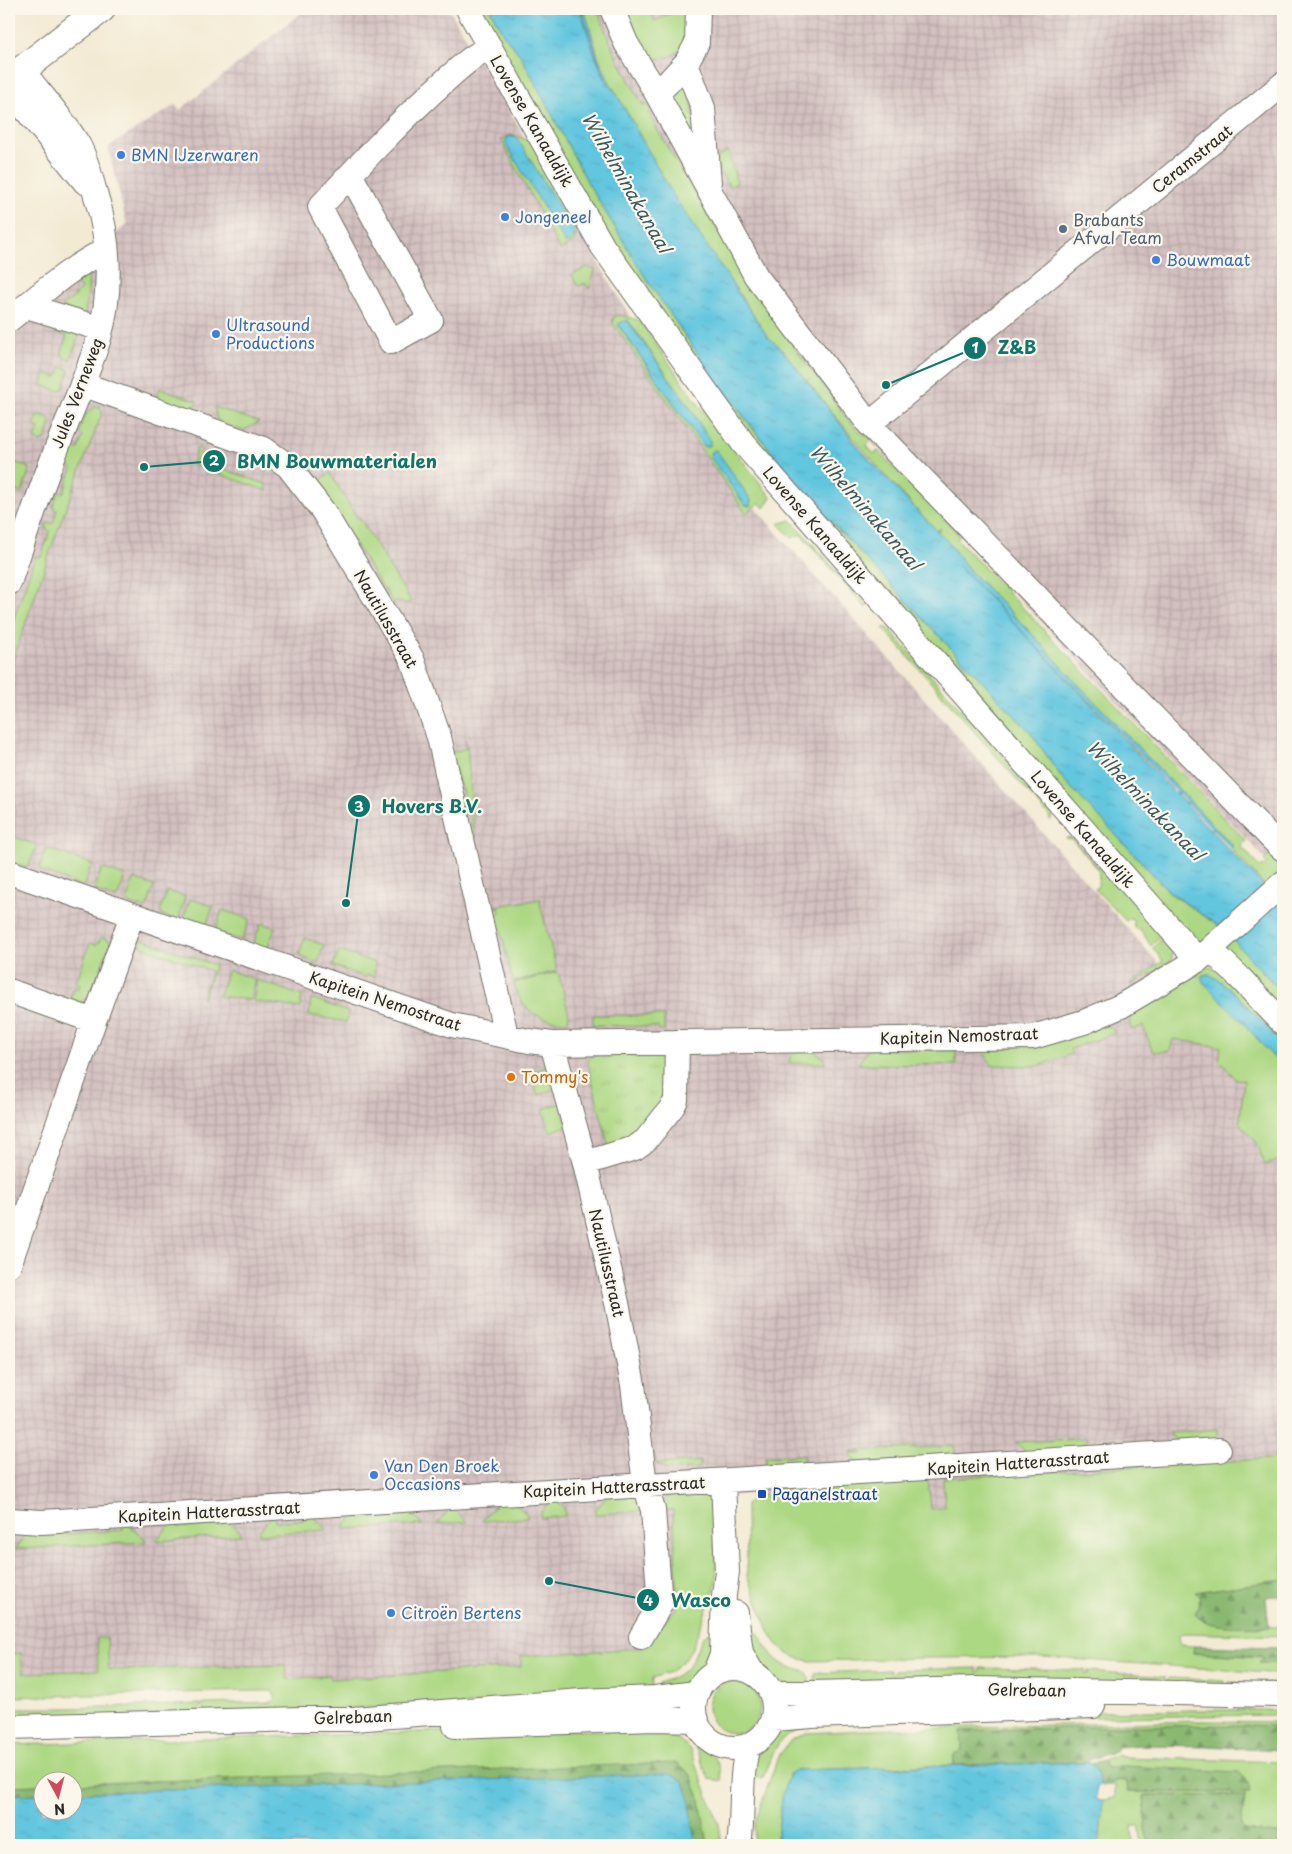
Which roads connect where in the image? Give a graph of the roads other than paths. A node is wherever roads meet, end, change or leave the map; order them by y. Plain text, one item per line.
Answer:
1 (101, 9) edge
2 (468, 9) edge
3 (612, 9) edge
4 (698, 9) edge
5 (490, 47) junction
6 (686, 62) junction
7 (1283, 84) edge
8 (12, 85) edge
9 (656, 94) junction
10 (349, 176) junction
11 (710, 191) junction
12 (106, 250) junction
13 (18, 313) edge
14 (101, 329) junction
15 (82, 384) junction
16 (869, 424) junction
17 (9, 583) edge
18 (1283, 849) edge
19 (9, 872) edge
20 (1277, 887) edge
21 (132, 915) junction
22 (1212, 948) junction
23 (9, 992) edge
24 (94, 1021) junction
25 (1283, 1023) edge
26 (506, 1035) junction
27 (677, 1042) junction
28 (552, 1044) junction
29 (584, 1163) junction
30 (9, 1265) edge
31 (1219, 1450) dead end
32 (723, 1481) junction
33 (645, 1485) junction
34 (9, 1520) edge
35 (727, 1572) junction
36 (641, 1636) dead end
37 (715, 1672) junction
38 (752, 1672) junction
39 (696, 1693) junction
40 (772, 1693) junction
41 (1283, 1695) edge
42 (1283, 1705) edge
43 (773, 1719) junction
44 (695, 1720) junction
45 (9, 1727) edge
46 (9, 1739) edge
47 (748, 1746) junction
48 (722, 1747) junction
49 (735, 1845) edge
50 (739, 1845) edge

1 - 8 main road
2 - 5 street, Lovense Kanaaldijk
3 - 9 street
4 - 6 street
5 - 10 street, Lovense Kanaaldijk
5 - 22 street, Lovense Kanaaldijk
6 - 9 street
6 - 11 street
7 - 16 street, Ceramstraat
8 - 12 street, Jules Verneweg
9 - 11 street
10 - 10 street, Lovense Kanaaldijk
11 - 16 street
12 - 13 street
12 - 14 street, Jules Verneweg
13 - 14 street
14 - 15 street, Jules Verneweg
15 - 17 street, Jules Verneweg
15 - 26 street, Nautilusstraat
16 - 18 street
19 - 21 street, Kapitein Nemostraat
20 - 22 street, Kapitein Nemostraat
21 - 24 street
21 - 26 street, Kapitein Nemostraat
22 - 25 street, Lovense Kanaaldijk
22 - 27 street, Kapitein Nemostraat
23 - 24 street
24 - 30 street
26 - 28 street, Kapitein Nemostraat
27 - 28 street, Kapitein Nemostraat
27 - 29 street
28 - 29 street, Nautilusstraat
29 - 33 street, Nautilusstraat
31 - 32 street, Kapitein Hatterasstraat
32 - 33 street, Kapitein Hatterasstraat
32 - 35 street
33 - 34 street, Kapitein Hatterasstraat
33 - 36 street, Nautilusstraat
35 - 37 street
35 - 38 street
37 - 38 street
37 - 39 street
38 - 40 street
39 - 44 street
39 - 45 street, Gelrebaan
40 - 41 street, Gelrebaan
40 - 43 street
42 - 43 street, Gelrebaan
43 - 47 street
44 - 46 street, Gelrebaan
44 - 48 street
47 - 48 street
47 - 50 street
48 - 49 street

